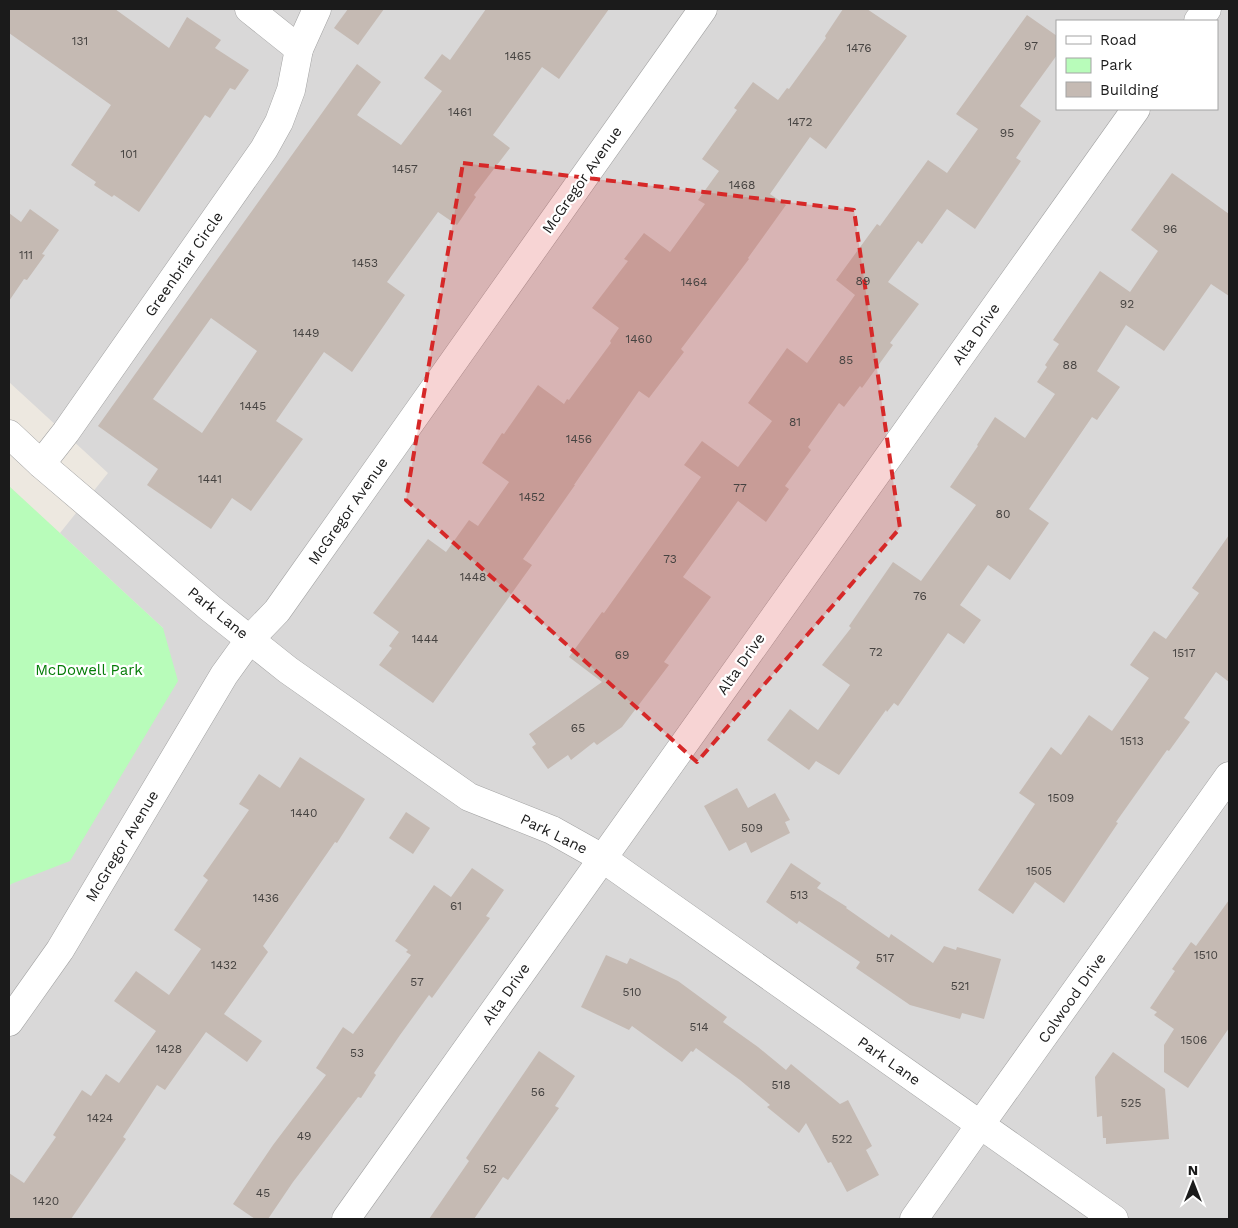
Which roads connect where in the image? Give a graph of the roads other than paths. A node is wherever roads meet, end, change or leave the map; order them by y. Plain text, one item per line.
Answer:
1 (249, 9) edge
2 (317, 9) edge
3 (703, 9) edge
4 (1207, 9) edge
5 (1199, 20) edge
6 (299, 49) junction
7 (1135, 110) edge
8 (9, 434) edge
9 (41, 464) junction
10 (250, 639) junction
11 (1229, 776) edge
12 (602, 858) junction
13 (9, 1022) edge
14 (980, 1125) junction
15 (346, 1219) edge
16 (914, 1219) edge
17 (1114, 1219) edge

1 - 6 street
2 - 6 street, Greenbriar Circle
3 - 10 street, McGregor Avenue
4 - 5 street
6 - 9 street, Greenbriar Circle
7 - 12 street, Alta Drive
8 - 9 street, Park Lane
9 - 10 street, Park Lane
10 - 12 street, Park Lane
10 - 13 street, McGregor Avenue
11 - 14 street, Colwood Drive
12 - 14 street, Park Lane
12 - 15 street, Alta Drive
14 - 16 street, Colwood Drive
14 - 17 street, Park Lane

